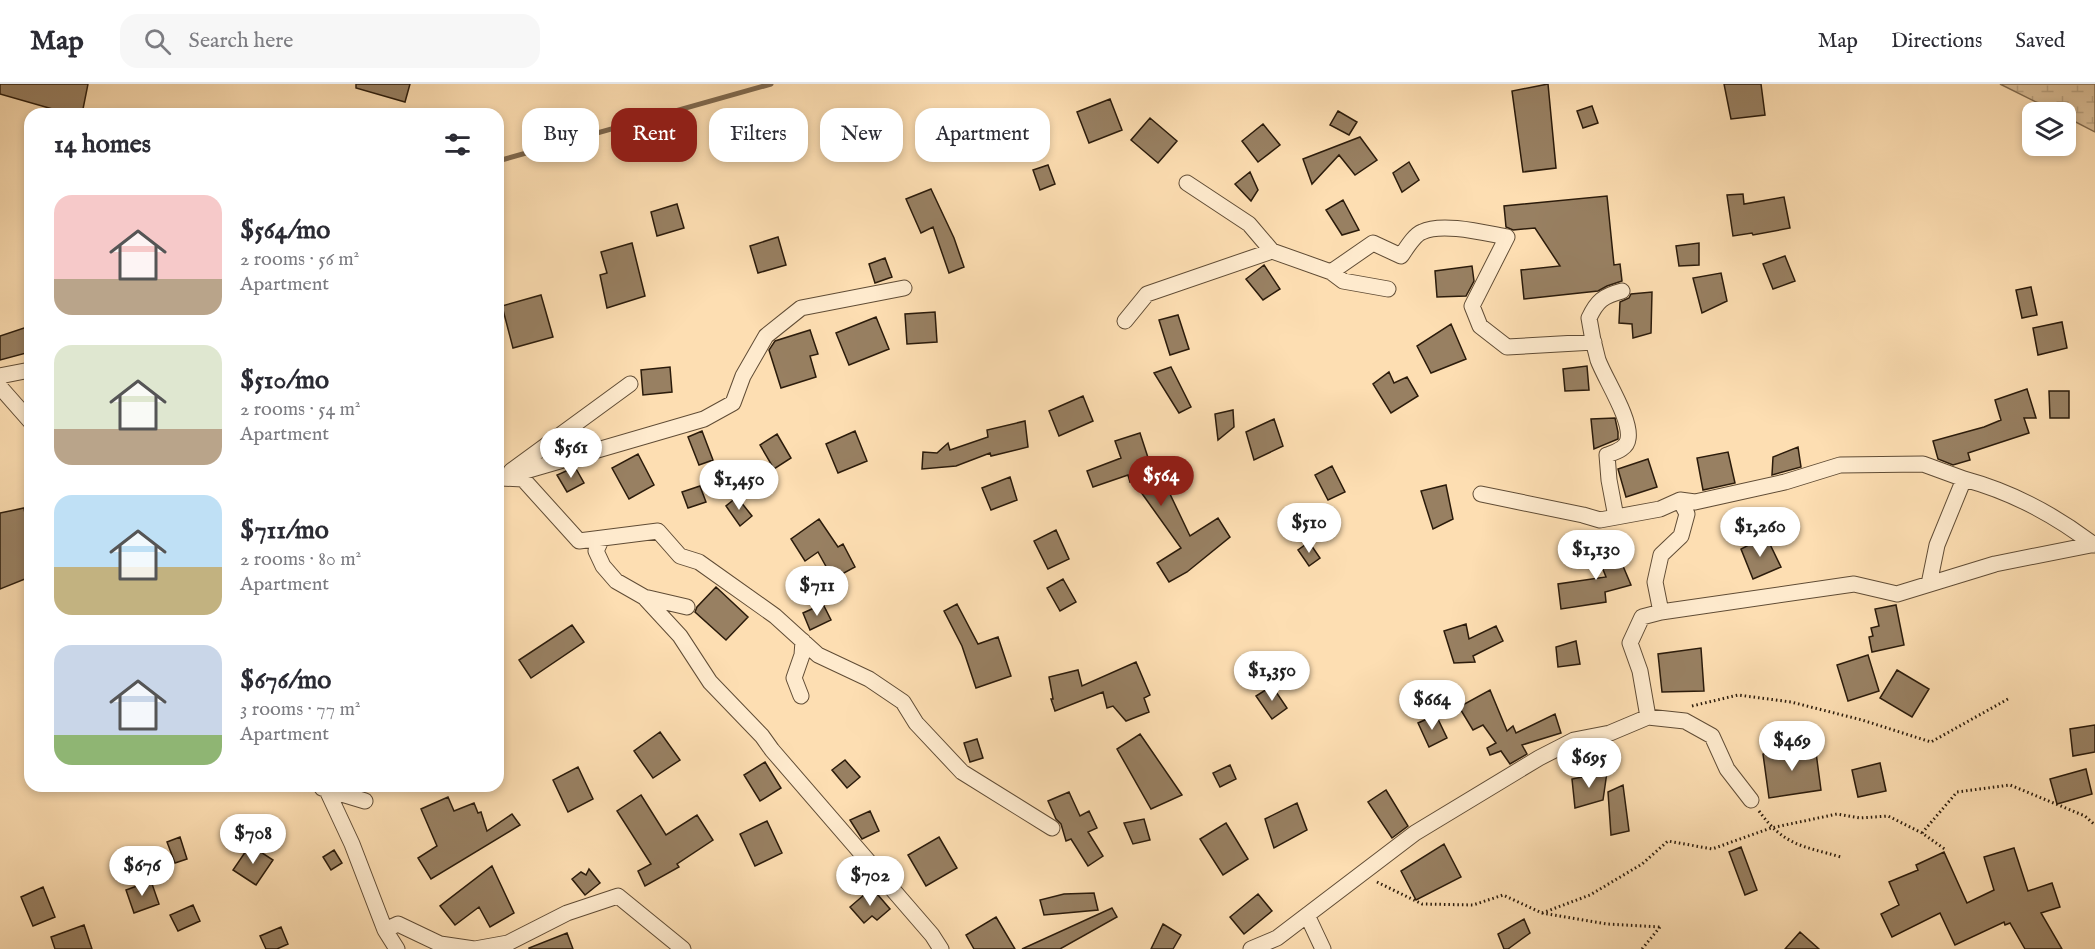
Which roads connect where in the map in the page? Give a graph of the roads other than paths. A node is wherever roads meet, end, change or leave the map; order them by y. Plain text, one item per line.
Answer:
1 (1187, 183) dead end
2 (1272, 251) junction
3 (1331, 272) junction
4 (904, 288) dead end
5 (1388, 289) dead end
6 (1622, 291) dead end
7 (1125, 321) dead end
8 (1594, 342) junction
9 (24, 371) edge
10 (0, 376) edge
11 (630, 384) dead end
12 (0, 387) edge
13 (24, 414) edge
14 (504, 475) edge
15 (504, 477) edge
16 (504, 478) edge
17 (1964, 479) junction
18 (1481, 494) dead end
19 (1680, 500) junction
20 (1616, 517) junction
21 (602, 538) junction
22 (2095, 545) edge
23 (1929, 584) junction
24 (644, 597) junction
25 (687, 607) dead end
26 (1661, 612) junction
27 (803, 641) junction
28 (801, 696) dead end
29 (1648, 717) junction
30 (325, 792) edge
31 (337, 792) edge
32 (1751, 800) road end
33 (365, 801) dead end
34 (1052, 828) dead end
35 (1306, 915) junction
36 (385, 930) junction
37 (397, 949) edge
38 (475, 949) edge
39 (683, 949) edge
40 (941, 949) edge
41 (1251, 949) edge
42 (1323, 949) edge

1 - 2 street
2 - 3 street
2 - 7 street
3 - 5 street
3 - 8 street
4 - 15 street
6 - 8 street
8 - 20 street
9 - 10 street
11 - 14 street
12 - 13 street
16 - 21 street
17 - 19 street
17 - 22 street
17 - 23 street
18 - 20 street
19 - 20 street
19 - 26 street
21 - 24 street
21 - 27 street
22 - 23 street
23 - 26 street
24 - 25 street
24 - 40 street
26 - 29 street
27 - 28 street
27 - 34 street
29 - 32 street
29 - 35 street
30 - 36 street
31 - 33 street
35 - 41 street
35 - 42 street
36 - 37 street
36 - 38 street
38 - 39 street

